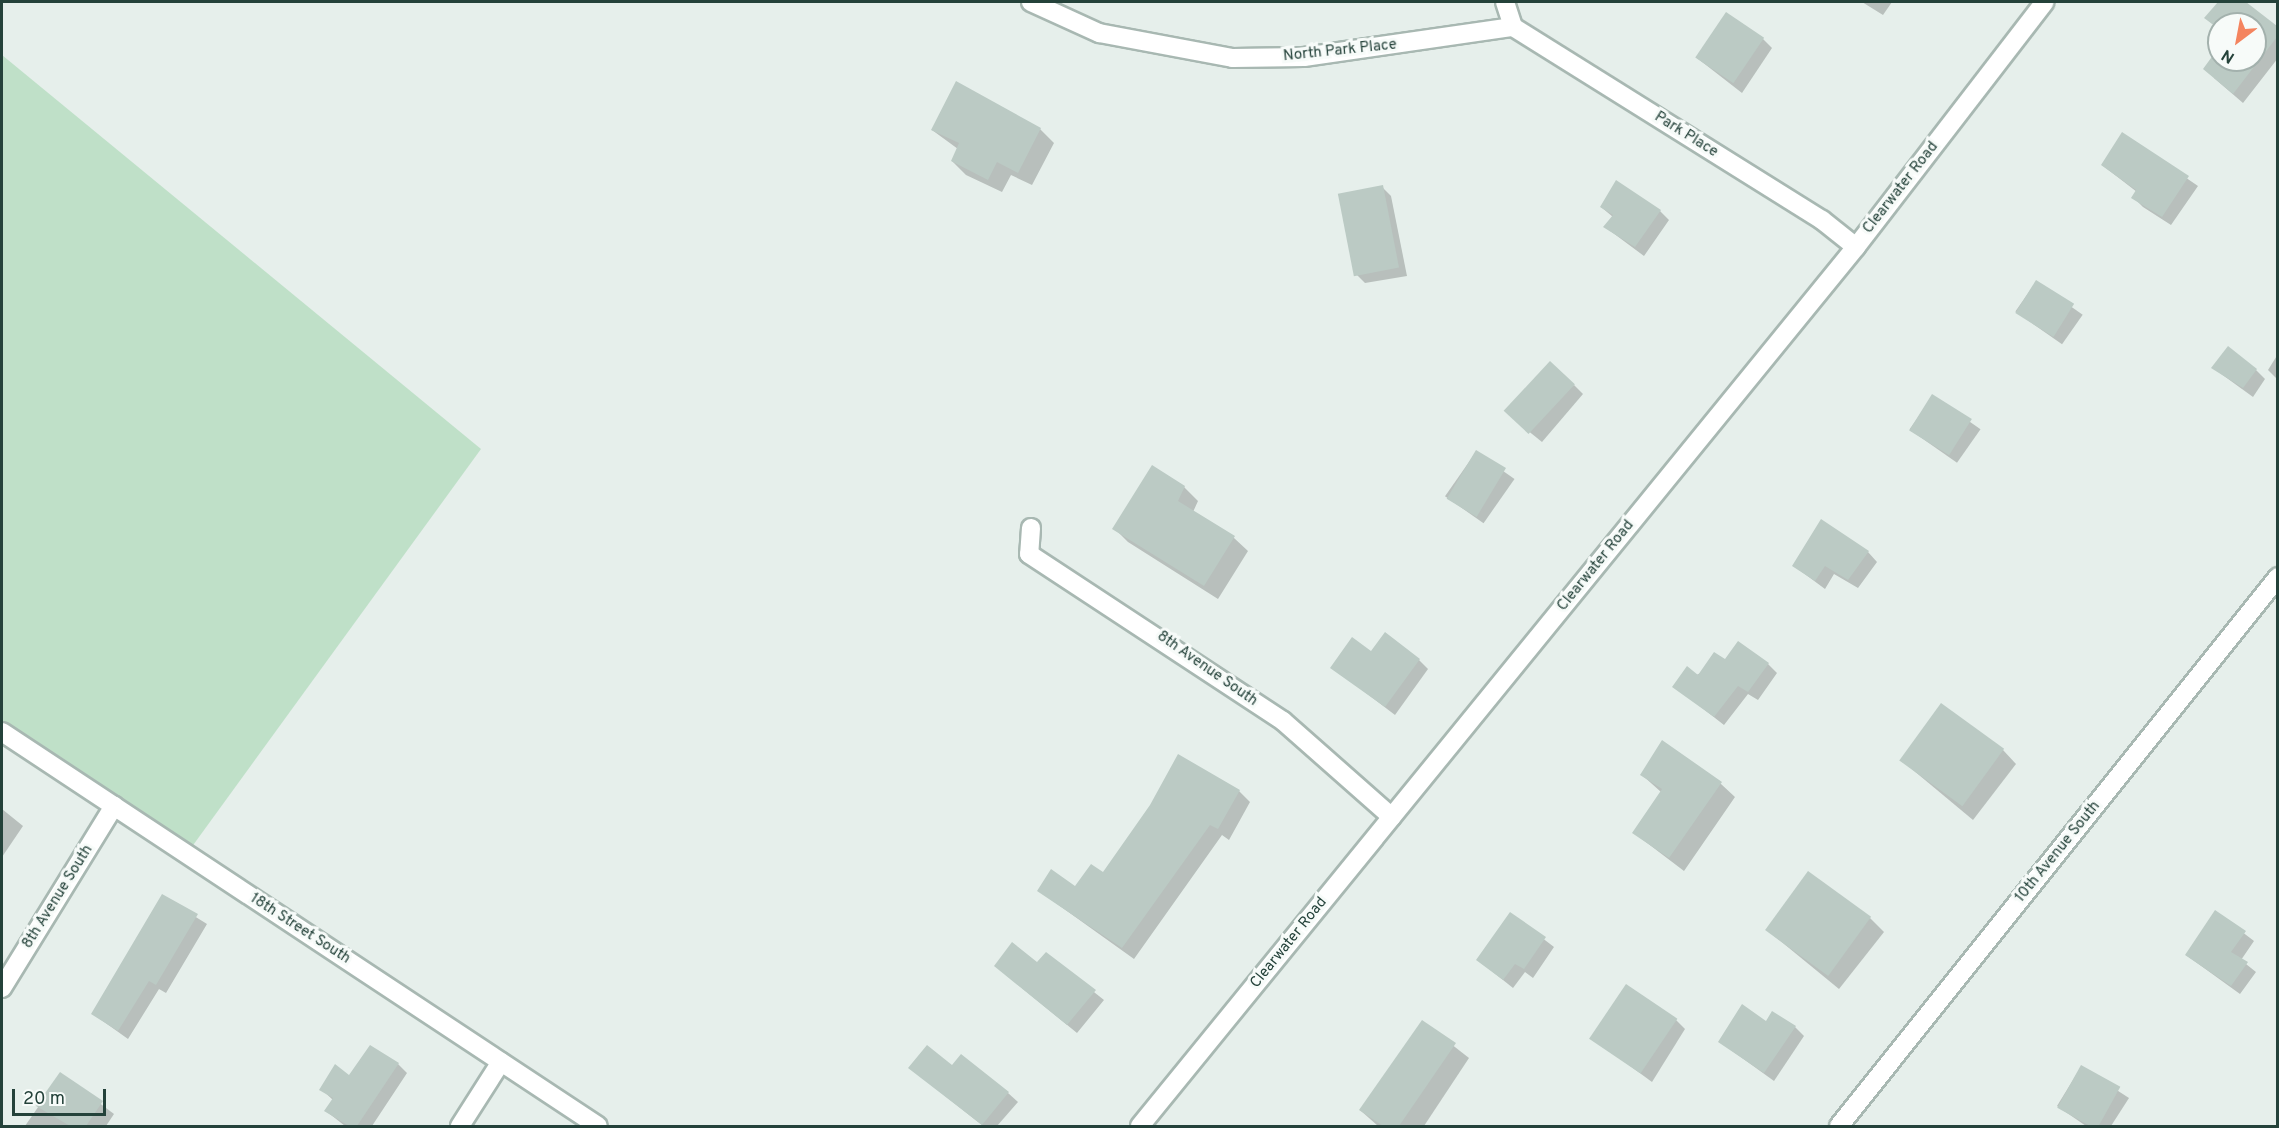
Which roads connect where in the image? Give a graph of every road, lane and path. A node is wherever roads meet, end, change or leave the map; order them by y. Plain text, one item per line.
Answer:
1 (1031, 2) edge
2 (1505, 2) edge
3 (2045, 2) edge
4 (1513, 27) junction
5 (1856, 247) junction
6 (1031, 528) dead end
7 (2277, 577) edge
8 (2, 732) edge
9 (114, 806) junction
10 (1392, 817) junction
11 (2, 988) edge
12 (501, 1062) junction
13 (460, 1126) edge
14 (598, 1126) edge
15 (1140, 1126) edge
16 (1839, 1126) edge

1 - 4 street, North Park Place
2 - 4 street
3 - 5 street, Clearwater Road
4 - 5 street, Park Place
5 - 10 street, Clearwater Road
6 - 10 street, 8th Avenue South
7 - 16 street, 10th Avenue South
8 - 9 street, 18th Street South
9 - 11 street, 8th Avenue South
9 - 12 street, 18th Street South
10 - 15 street, Clearwater Road
12 - 13 street
12 - 14 street, 18th Street South

